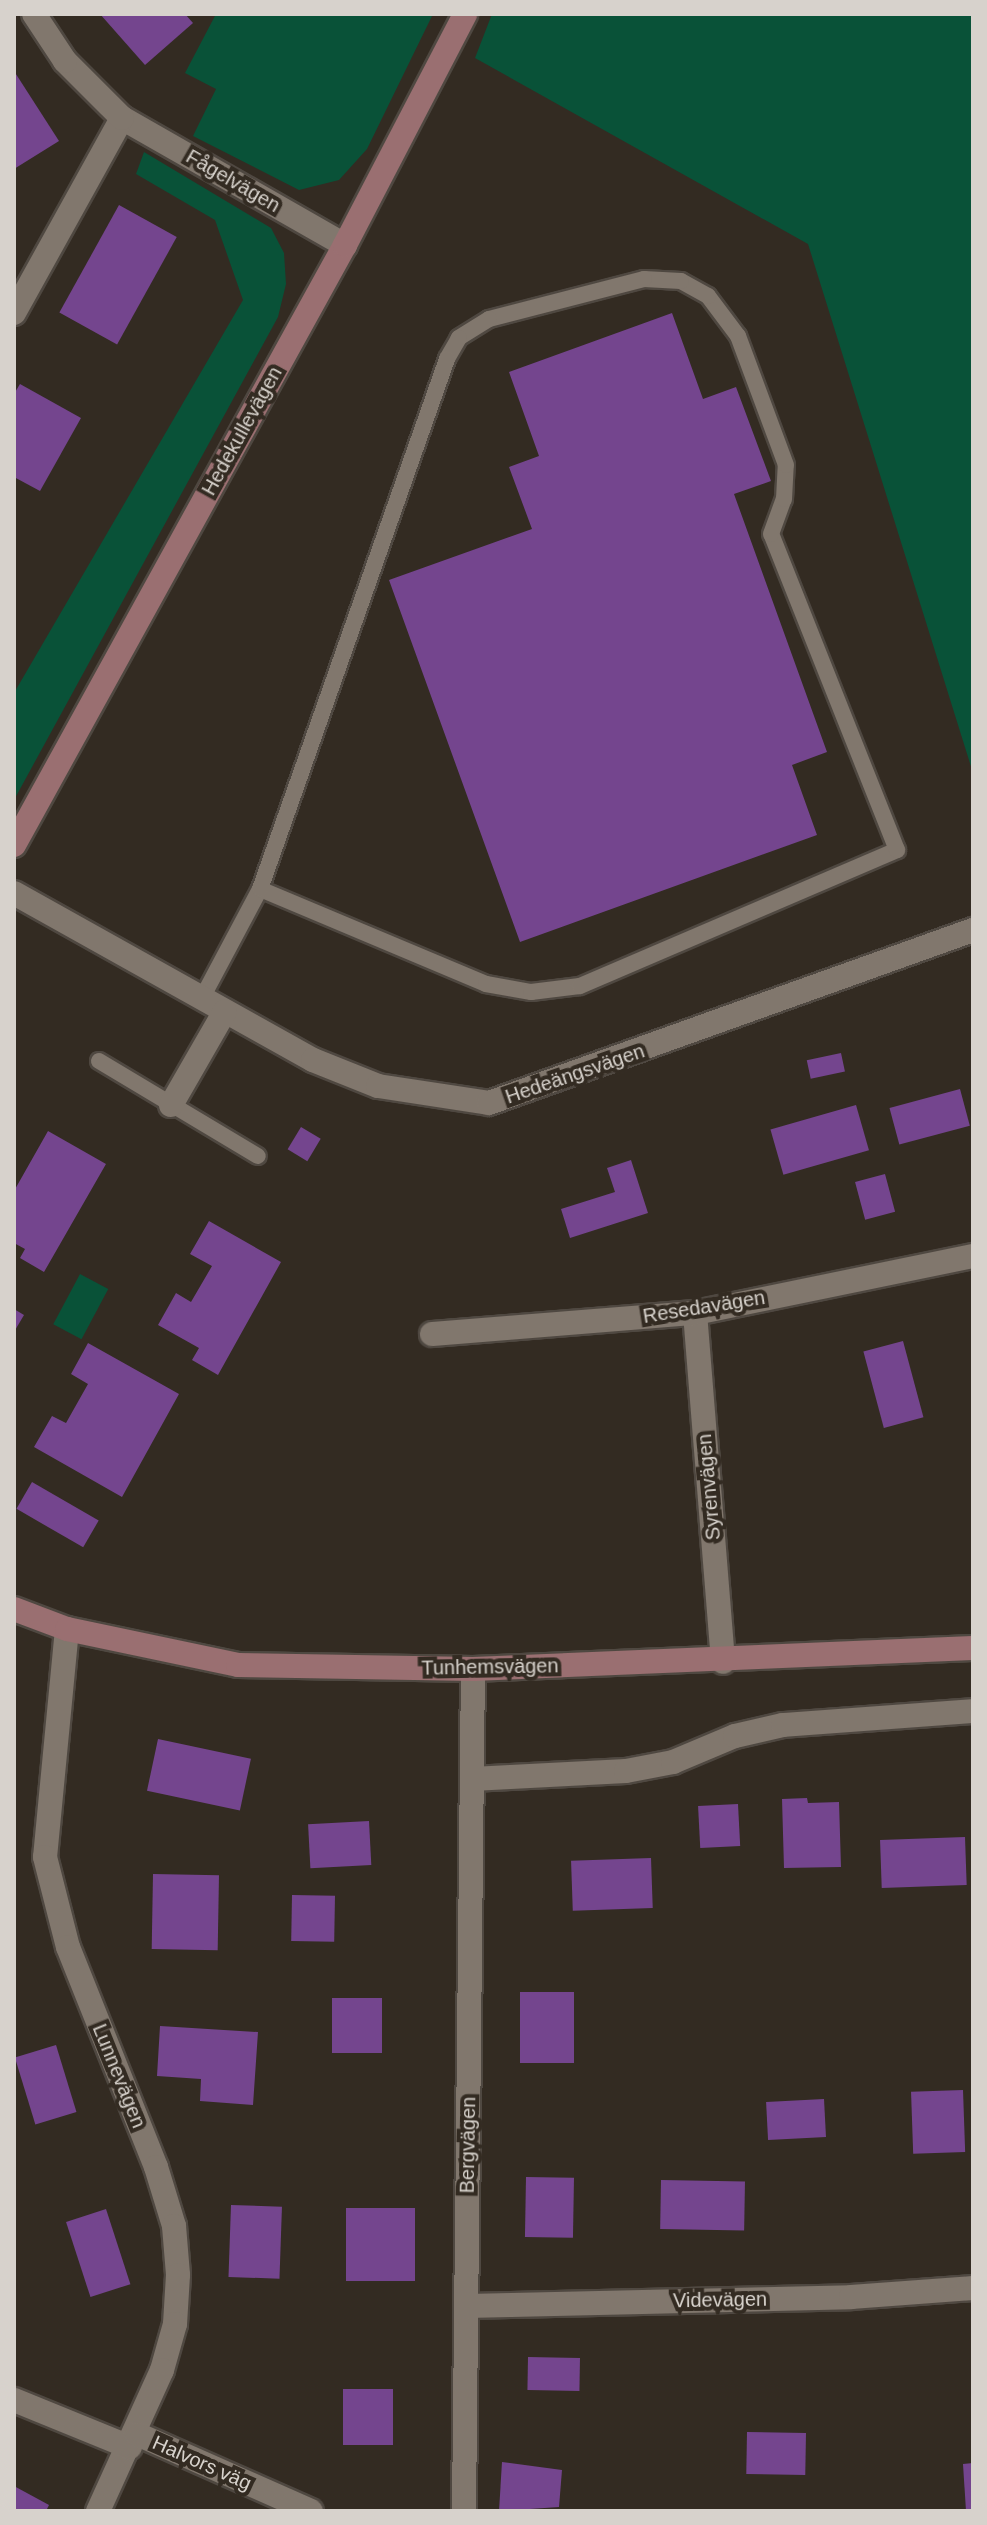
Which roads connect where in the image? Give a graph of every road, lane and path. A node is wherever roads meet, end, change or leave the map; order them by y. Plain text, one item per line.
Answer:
1 (34, 14) edge
2 (465, 14) edge
3 (122, 118) junction
4 (345, 245) junction
5 (14, 313) edge
6 (14, 845) edge
7 (260, 889) junction
8 (14, 893) edge
9 (973, 930) edge
10 (202, 998) junction
11 (225, 1011) junction
12 (99, 1061) dead end
13 (171, 1105) junction
14 (258, 1156) dead end
15 (973, 1256) edge
16 (695, 1313) junction
17 (432, 1334) dead end
18 (14, 1609) edge
19 (67, 1629) junction
20 (973, 1648) edge
21 (723, 1662) junction
22 (473, 1669) junction
23 (973, 1711) edge
24 (472, 1779) junction
25 (973, 2288) edge
26 (467, 2306) junction
27 (14, 2400) edge
28 (133, 2440) junction
29 (98, 2511) edge
30 (311, 2511) edge
31 (464, 2511) edge

1 - 3 street, Fågelvägen
2 - 4 street, Hedekullevägen
3 - 4 street, Fågelvägen
3 - 5 street
4 - 6 street, Hedekullevägen
7 - 7 lane
7 - 10 lane
8 - 10 street, Hedeängsvägen
9 - 11 street, Hedeängsvägen
10 - 11 street, Hedeängsvägen
11 - 13 street
12 - 13 lane
13 - 14 lane
15 - 16 street, Resedavägen
16 - 17 street, Resedavägen
16 - 21 street, Syrenvägen
18 - 19 street, Tunhemsvägen
19 - 22 street, Tunhemsvägen
19 - 28 street, Lunnevägen
20 - 21 street, Tunhemsvägen
21 - 22 street, Tunhemsvägen
22 - 24 street, Bergvägen
23 - 24 street
24 - 26 street, Bergvägen
25 - 26 street, Videvägen
26 - 31 street, Bergvägen
27 - 28 street, Halvors väg
28 - 29 street, Lunnevägen
28 - 30 street, Halvors väg

